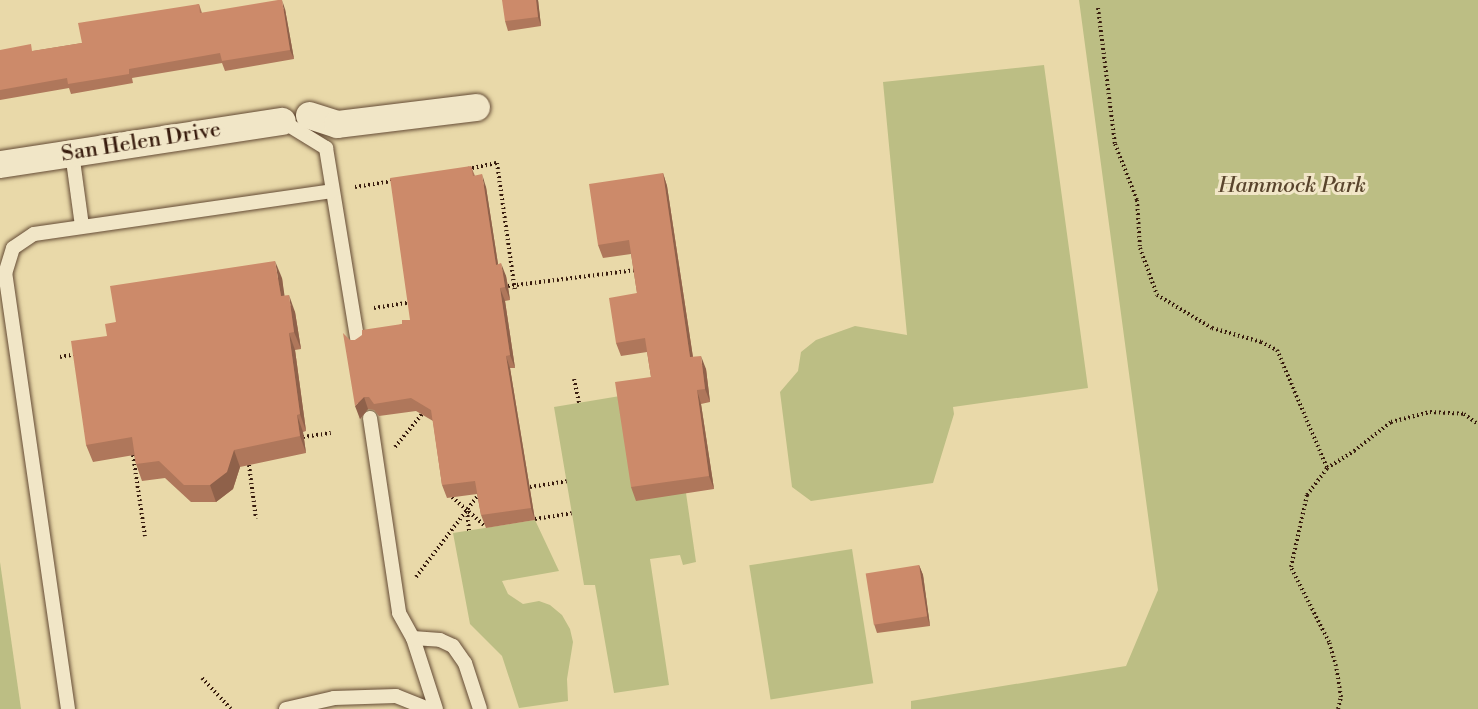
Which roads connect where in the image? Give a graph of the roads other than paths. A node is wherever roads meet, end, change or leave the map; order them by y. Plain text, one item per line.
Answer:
1 (476, 107) dead end
2 (309, 115) dead end
3 (282, 121) joint
4 (72, 153) junction
5 (0, 164) edge
6 (332, 190) junction
7 (82, 226) junction
8 (358, 344) edge
9 (370, 418) edge
10 (413, 638) junction
11 (68, 709) edge
12 (286, 709) edge
13 (428, 709) edge
14 (436, 709) edge
15 (480, 709) edge

1 - 2 street
3 - 4 street, San Helen Drive
3 - 6 lane
4 - 5 street, San Helen Drive
4 - 7 lane
6 - 7 lane
6 - 8 lane
7 - 11 lane
9 - 10 lane
10 - 14 lane
10 - 15 lane
12 - 13 lane

